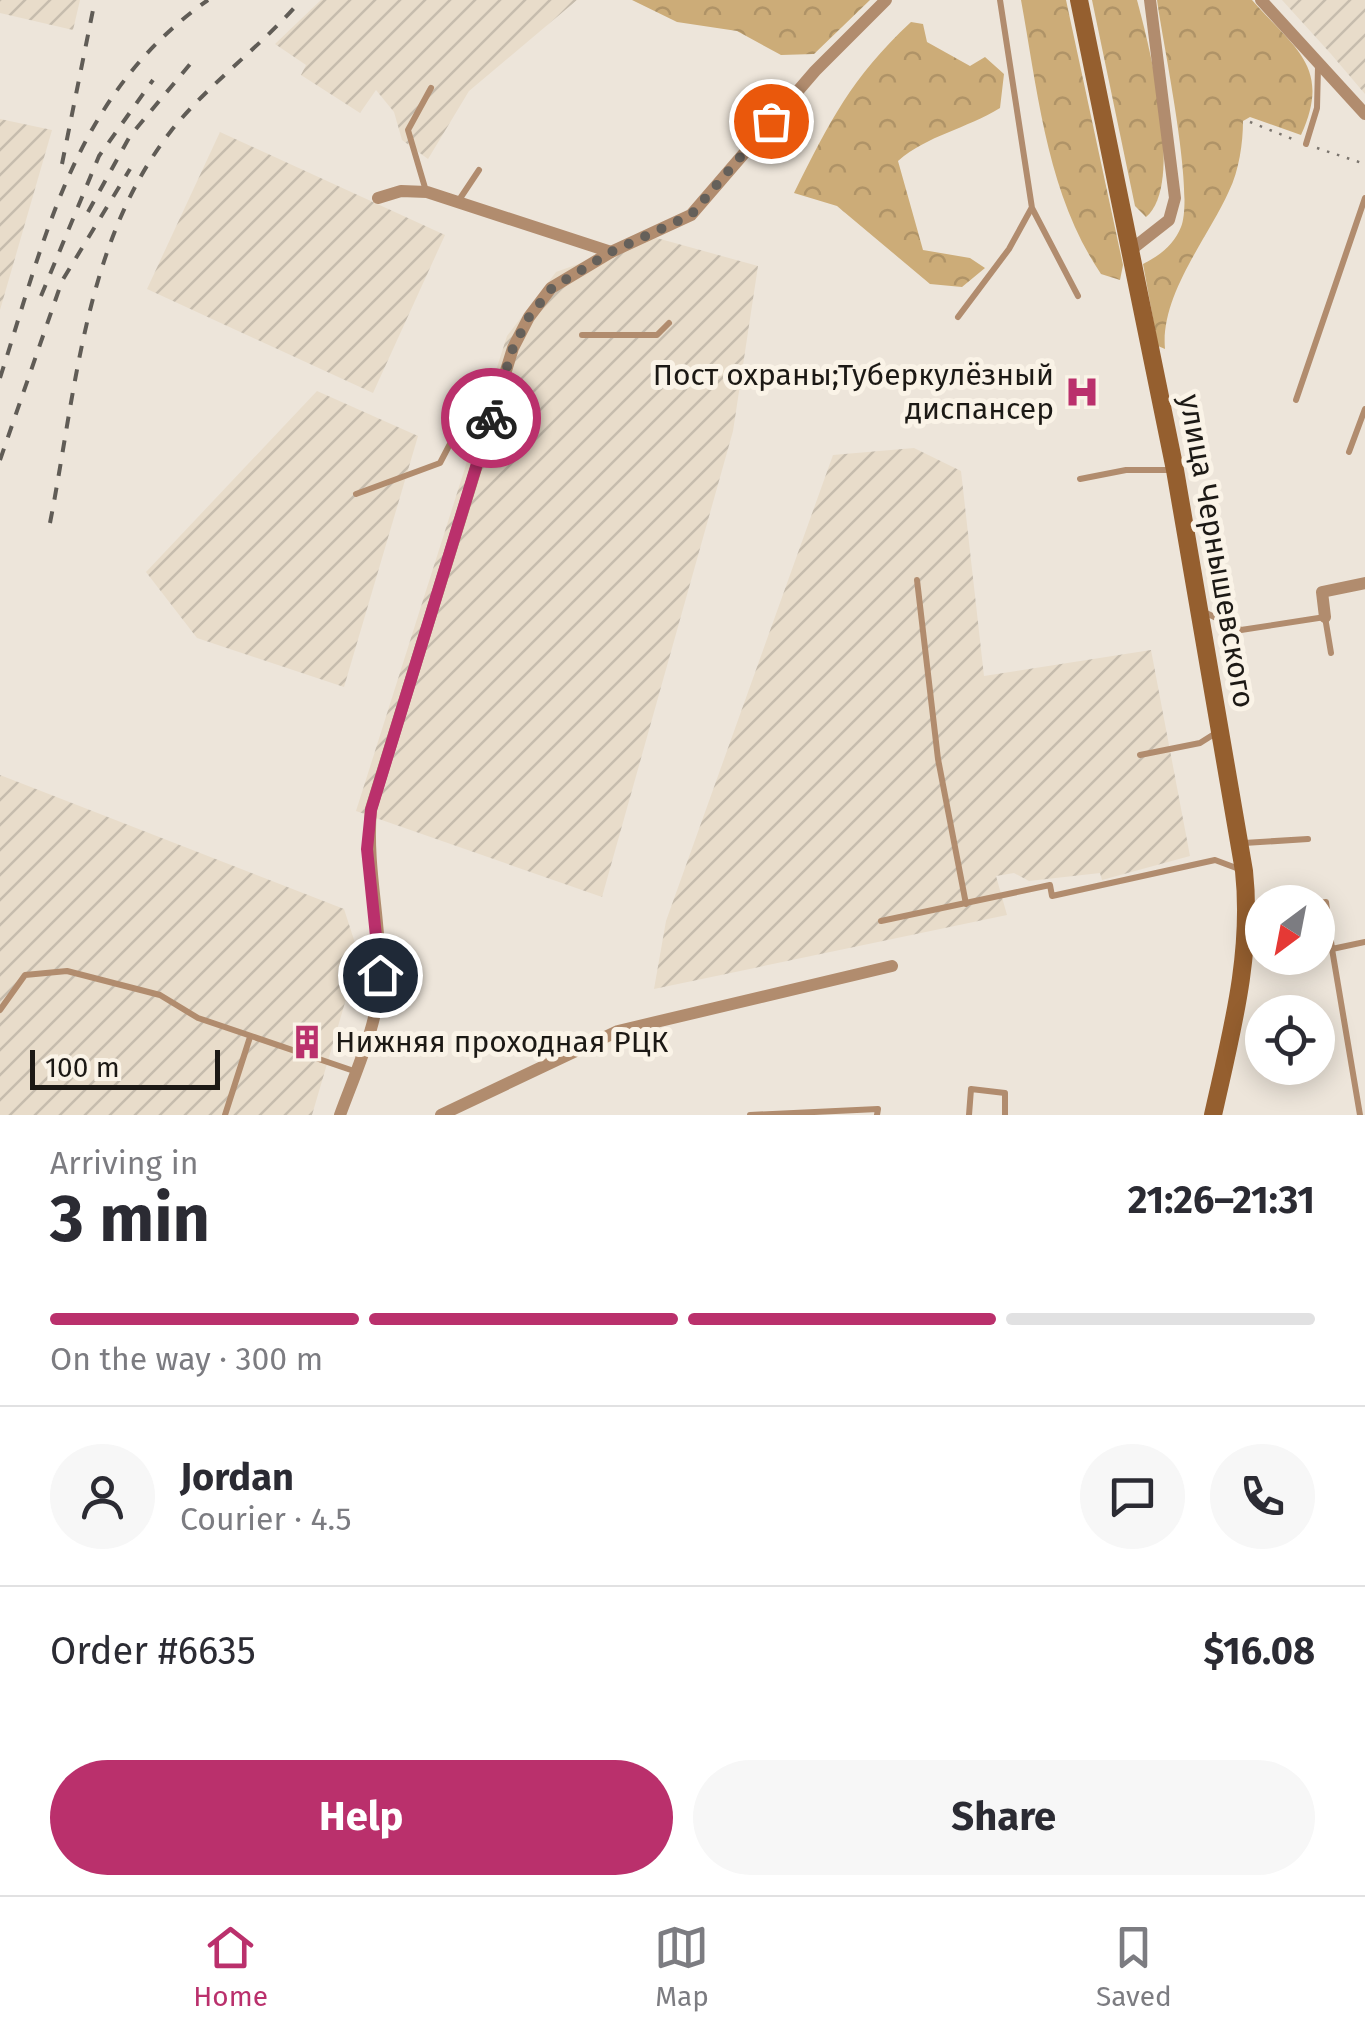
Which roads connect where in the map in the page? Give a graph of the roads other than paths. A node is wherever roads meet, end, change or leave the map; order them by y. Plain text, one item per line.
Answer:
1 (886, 0) edge
2 (1000, 0) edge
3 (1079, 0) edge
4 (1150, 0) edge
5 (1260, 0) edge
6 (1317, 59) junction
7 (431, 88) dead end
8 (1362, 110) edge
9 (1365, 126) edge
10 (1306, 144) dead end
11 (479, 170) dead end
12 (427, 192) junction
13 (378, 198) dead end
14 (1365, 198) edge
15 (458, 200) junction
16 (1032, 208) junction
17 (1132, 249) junction
18 (611, 252) junction
19 (1078, 296) dead end
20 (958, 318) dead end
21 (669, 323) dead end
22 (582, 336) dead end
23 (1296, 400) dead end
24 (1365, 409) edge
25 (492, 414) junction
26 (1349, 452) dead end
27 (1175, 470) junction
28 (1080, 478) dead end
29 (356, 494) dead end
30 (917, 580) dead end
31 (1365, 583) edge
32 (1200, 610) junction
33 (1326, 617) junction
34 (1331, 653) dead end
35 (1221, 729) junction
36 (1140, 755) dead end
37 (1308, 839) dead end
38 (1239, 843) junction
39 (1244, 871) junction
40 (1248, 885) edge
41 (966, 904) junction
42 (881, 921) dead end
43 (1365, 942) edge
44 (1335, 948) edge
45 (892, 966) dead end
46 (1245, 967) edge
47 (1335, 967) edge
48 (0, 1010) edge
49 (250, 1037) junction
50 (356, 1072) junction
51 (225, 1115) edge
52 (340, 1115) edge
53 (441, 1115) edge
54 (750, 1115) edge
55 (877, 1115) edge
56 (969, 1115) edge
57 (1005, 1115) edge
58 (1213, 1115) edge
59 (1360, 1115) edge

1 - 18 street
2 - 16 lane
3 - 17 main road, улица Чернышевского
4 - 17 street
5 - 6 street
6 - 8 street
6 - 10 lane
7 - 12 lane
8 - 9 lane
11 - 15 lane
12 - 13 street
12 - 15 street
14 - 23 lane
15 - 18 street
16 - 19 lane
16 - 20 lane
17 - 27 main road, улица Чернышевского
18 - 25 street
21 - 22 lane
24 - 26 lane
25 - 29 lane
25 - 50 street
27 - 28 lane
27 - 32 main road, улица Чернышевского
30 - 41 lane
31 - 33 street
32 - 33 lane
32 - 35 main road, улица Чернышевского
33 - 34 lane
35 - 36 lane
35 - 38 main road, улица Чернышевского
37 - 38 lane
38 - 39 main road, улица Чернышевского
39 - 40 main road, улица Чернышевского
39 - 41 lane
41 - 42 lane
43 - 44 lane
45 - 53 street
46 - 58 main road, улица Чернышевского
47 - 59 lane
48 - 49 lane
49 - 50 lane
49 - 51 lane
50 - 52 street
54 - 55 lane
56 - 57 lane

